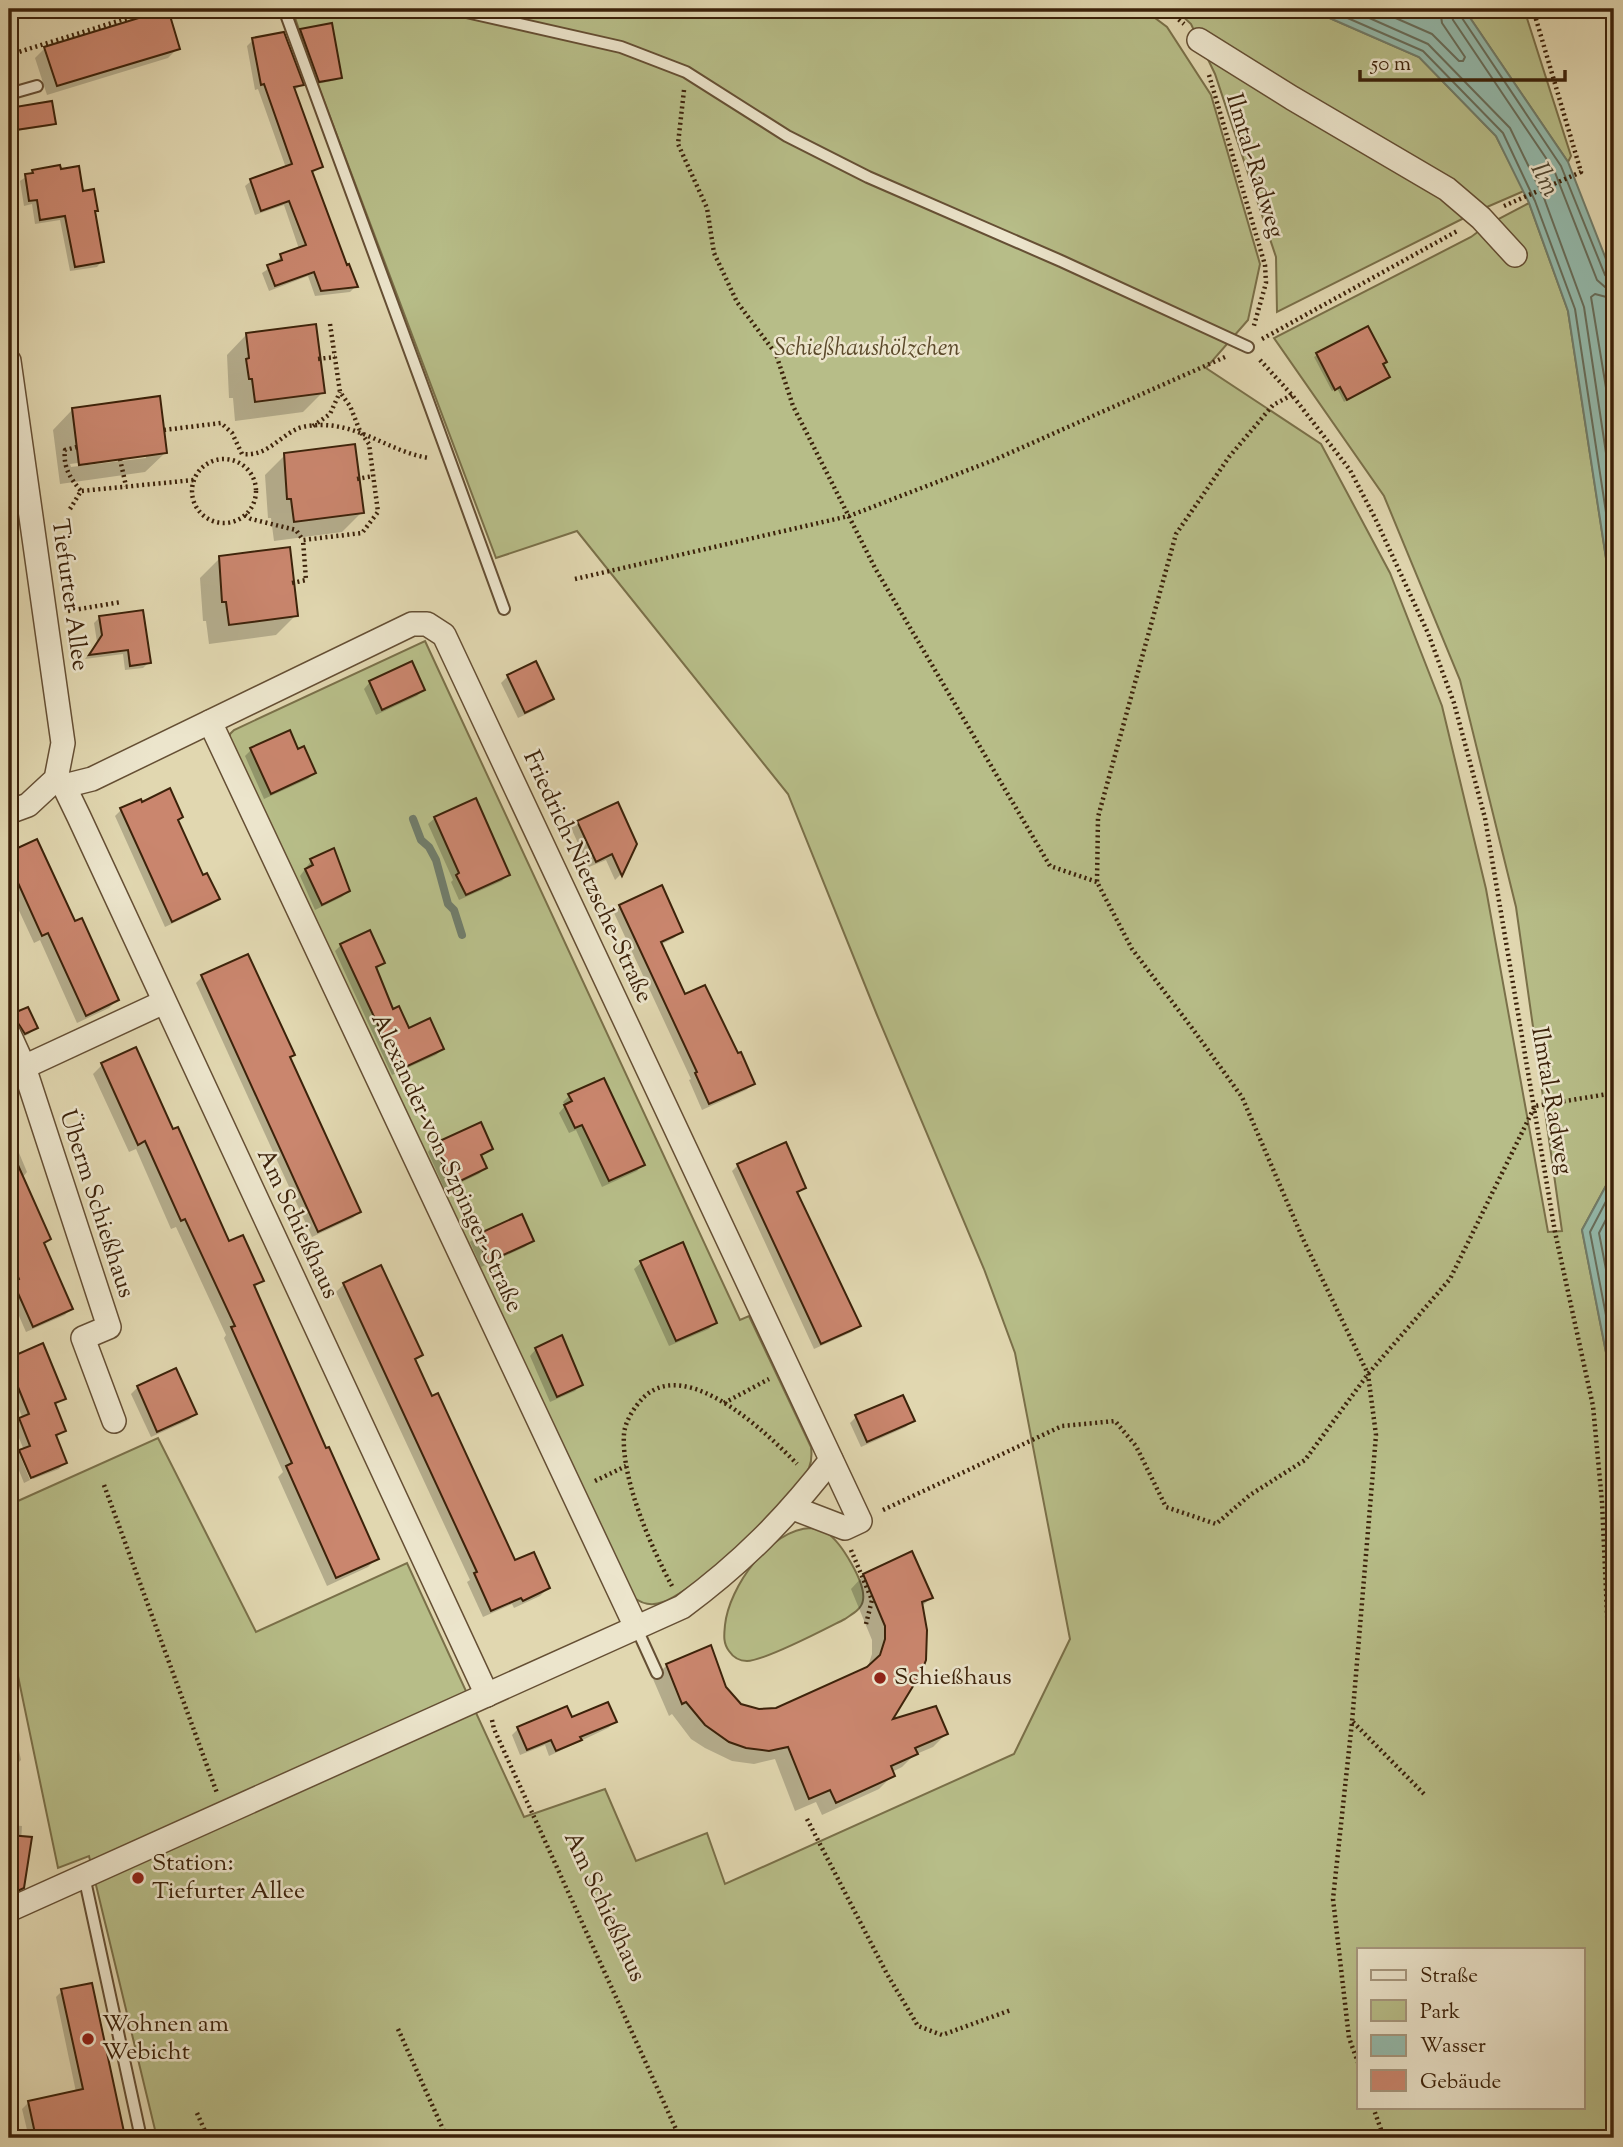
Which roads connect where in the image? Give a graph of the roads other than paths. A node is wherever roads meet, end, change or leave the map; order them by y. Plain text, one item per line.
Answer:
1 (284, 9) edge
2 (453, 9) edge
3 (1199, 40) road end
4 (37, 86) dead end
5 (9, 94) edge
6 (1515, 255) dead end
7 (1248, 346) road end
8 (9, 361) edge
9 (503, 609) dead end
10 (210, 722) junction
11 (60, 782) junction
12 (9, 812) edge
13 (164, 1002) junction
14 (9, 1034) edge
15 (24, 1067) junction
16 (114, 1421) dead end
17 (831, 1460) junction
18 (793, 1508) junction
19 (636, 1627) junction
20 (657, 1674) dead end
21 (487, 1695) junction
22 (84, 1876) junction
23 (9, 1910) edge
24 (141, 2138) edge

1 - 9 lane
2 - 7 lane
3 - 6 street
4 - 5 lane
8 - 11 street, Tiefurter Allee
10 - 11 street, Friedrich-Nietzsche-Straße
10 - 17 street, Friedrich-Nietzsche-Straße
10 - 19 street, Alexander-von-Szpinger-Straße
11 - 12 street
11 - 13 street, Am Schießhaus
13 - 15 street
13 - 21 street, Am Schießhaus
14 - 15 street, Überm Schießhaus
15 - 16 street, Überm Schießhaus
17 - 18 street
17 - 18 street, Friedrich-Nietzsche-Straße
18 - 19 street
19 - 20 lane
19 - 21 street
21 - 22 street
22 - 23 street
22 - 24 lane

